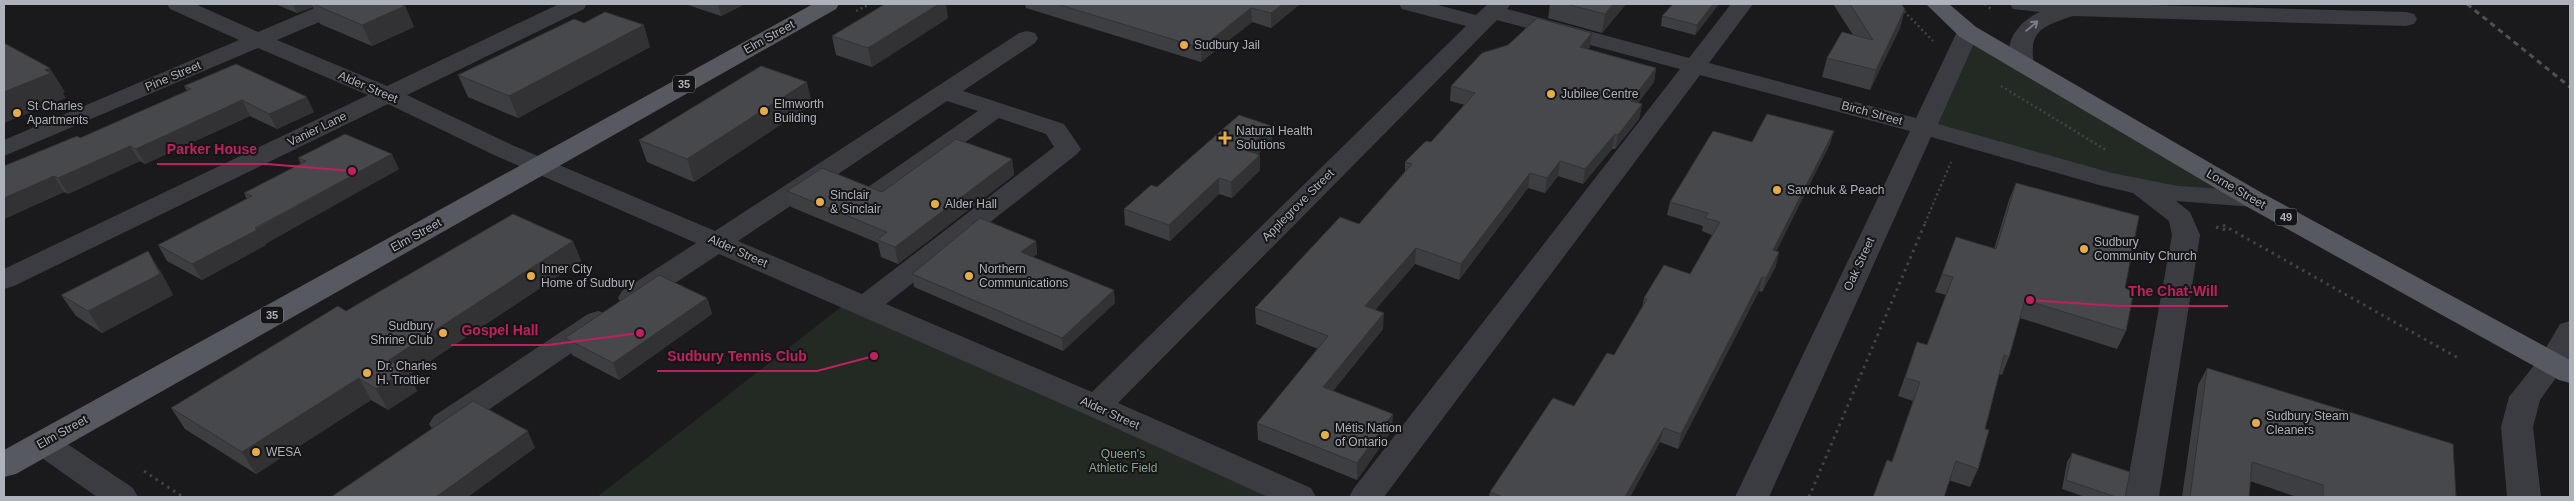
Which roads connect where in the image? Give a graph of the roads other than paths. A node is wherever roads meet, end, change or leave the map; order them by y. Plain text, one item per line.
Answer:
1 (178, 4) edge
2 (342, 4) edge
3 (576, 4) edge
4 (828, 4) edge
5 (1410, 4) edge
6 (1742, 4) edge
7 (1937, 4) edge
8 (2022, 4) edge
9 (2071, 9) junction
10 (1491, 13) edge
11 (2406, 19) dead end
12 (1968, 32) junction
13 (1027, 38) dead end
14 (258, 40) junction
15 (2023, 65) junction
16 (1696, 66) junction
17 (944, 92) junction
18 (388, 95) junction
19 (997, 109) junction
20 (1922, 127) junction
21 (4, 149) edge
22 (540, 165) junction
23 (2139, 186) junction
24 (877, 193) edge
25 (2253, 199) junction
26 (716, 242) junction
27 (4, 280) edge
28 (864, 307) junction
29 (2570, 331) edge
30 (2564, 367) edge
31 (1096, 406) junction
32 (426, 436) edge
33 (43, 443) junction
34 (4, 465) edge
35 (121, 497) edge
36 (1299, 497) edge
37 (1366, 497) edge
38 (1752, 497) edge
39 (2142, 497) edge
40 (2524, 497) edge

1 - 14 street, Alder Street
2 - 14 street, Pine Street
3 - 18 street, Vanier Lane
4 - 22 main road, Elm Street / 35
5 - 10 street, Birch Street
6 - 16 street
7 - 12 main road, Lorne Street / 49
8 - 9 street
9 - 11 street
15 -> 9 street
10 - 16 street, Birch Street
10 - 31 street, Applegrove Street
12 - 15 main road, Lorne Street / 49
12 - 20 street, Oak Street
13 - 17 street
14 - 18 street, Alder Street
14 - 21 street, Pine Street
15 - 25 main road, Lorne Street / 49
16 - 20 street, Birch Street
16 - 37 street
17 - 19 street
17 - 26 street
18 - 22 street, Alder Street
18 - 27 street, Vanier Lane
19 - 24 street
19 - 28 street
20 - 23 street, Birch Street
20 - 38 street, Oak Street
22 - 26 street, Alder Street
22 - 33 main road, Elm Street / 35
23 - 25 street, Birch Street
23 - 39 street
25 - 30 main road, Lorne Street / 49
26 - 28 street, Alder Street
26 - 32 street
28 - 31 street, Alder Street
29 - 30 street
30 - 40 street
31 - 36 street, Alder Street
33 - 34 main road, Elm Street / 35
33 - 35 street

